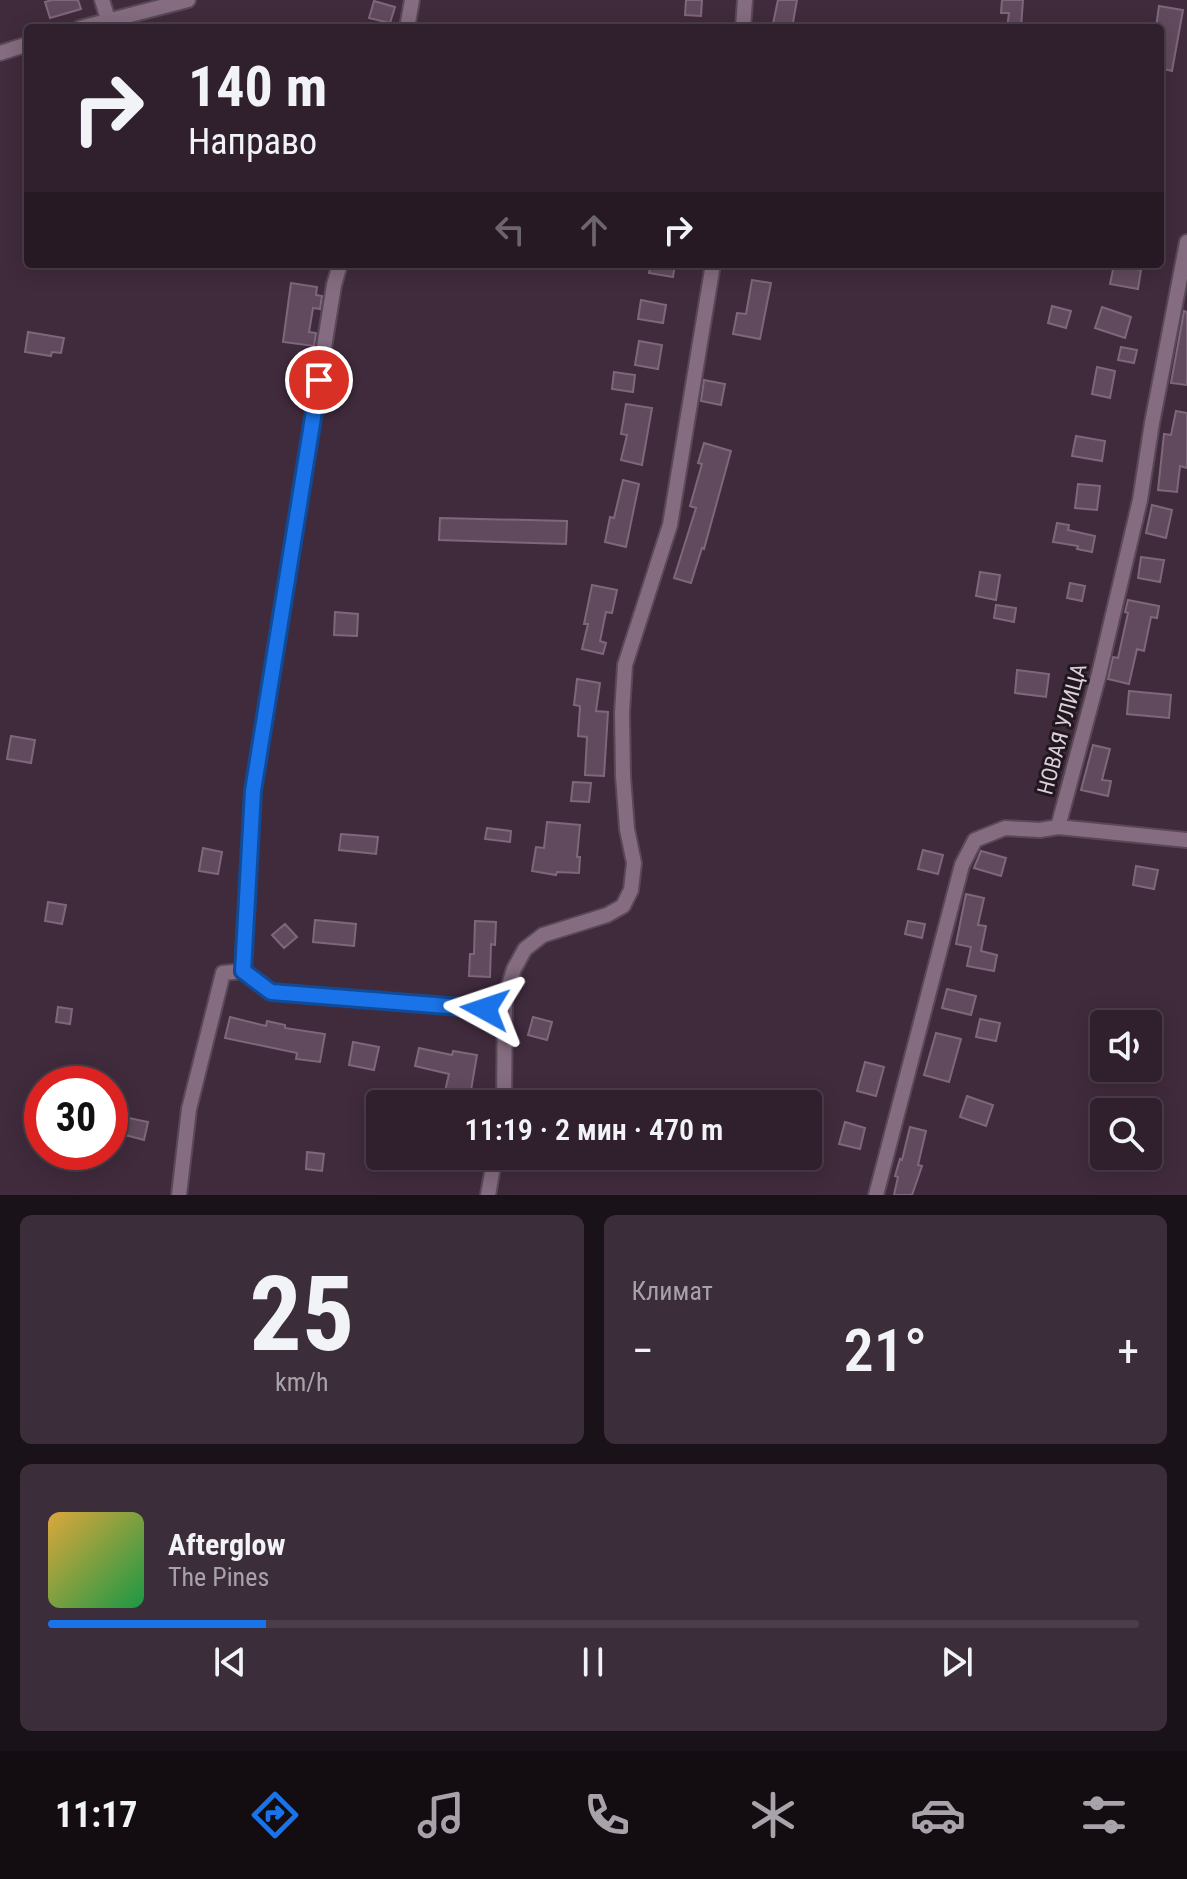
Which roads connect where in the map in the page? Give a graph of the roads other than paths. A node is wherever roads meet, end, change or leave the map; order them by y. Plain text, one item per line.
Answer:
1 (102, 0) edge
2 (188, 0) edge
3 (412, 0) edge
4 (745, 0) edge
5 (110, 24) edge
6 (408, 24) edge
7 (743, 24) edge
8 (24, 45) edge
9 (0, 53) edge
10 (1187, 242) edge
11 (339, 268) edge
12 (712, 268) edge
13 (1058, 827) junction
14 (1187, 840) edge
15 (243, 971) junction
16 (505, 998) junction
17 (504, 1090) edge
18 (492, 1170) edge
19 (179, 1195) edge
20 (488, 1195) edge
21 (876, 1195) edge

1 - 5 street
2 - 5 street
3 - 6 street
4 - 7 street
8 - 9 street
10 - 13 street, НОВАЯ УЛИЦА
11 - 15 street
12 - 16 street
13 - 14 street
13 - 21 street, НОВАЯ УЛИЦА
15 - 16 street
15 - 19 street
16 - 17 street
18 - 20 street

